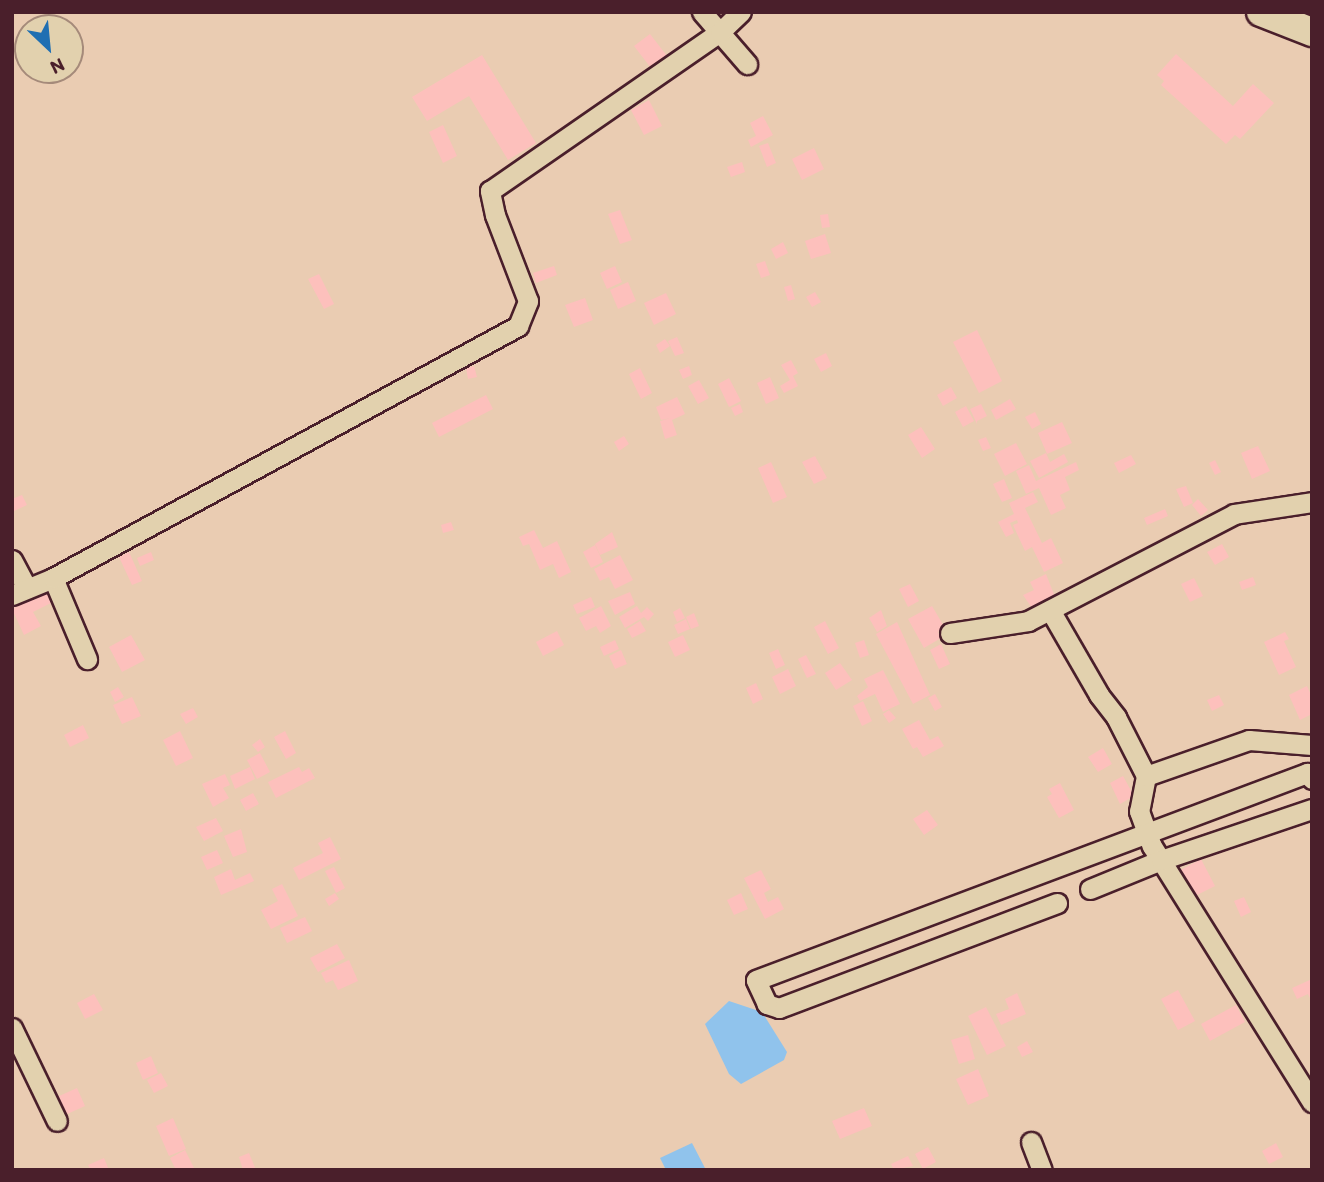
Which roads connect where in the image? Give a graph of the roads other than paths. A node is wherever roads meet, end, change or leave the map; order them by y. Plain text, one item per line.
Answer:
1 (702, 12) edge
2 (741, 12) edge
3 (1261, 12) edge
4 (720, 32) junction
5 (1312, 32) edge
6 (747, 64) dead end
7 (1312, 502) edge
8 (12, 560) edge
9 (53, 578) junction
10 (20, 592) edge
11 (1050, 610) junction
12 (950, 633) dead end
13 (87, 659) dead end
14 (1312, 745) edge
15 (1146, 776) junction
16 (1312, 779) edge
17 (1312, 809) edge
18 (1147, 831) junction
19 (1161, 860) junction
20 (1090, 889) dead end
21 (1057, 903) dead end
22 (12, 1028) edge
23 (1312, 1102) edge
24 (57, 1121) dead end
25 (1031, 1142) dead end
26 (1042, 1170) edge

1 - 4 street
2 - 4 street
3 - 5 highway
4 - 6 street
4 - 9 street
7 - 11 street
8 - 10 street
9 - 10 street
9 - 13 street
11 - 12 street
11 - 15 street
14 - 15 street
15 - 18 street
16 - 18 street
17 - 19 street
18 - 19 street
18 - 21 street
19 - 20 street
19 - 23 street
22 - 24 street
25 - 26 street

